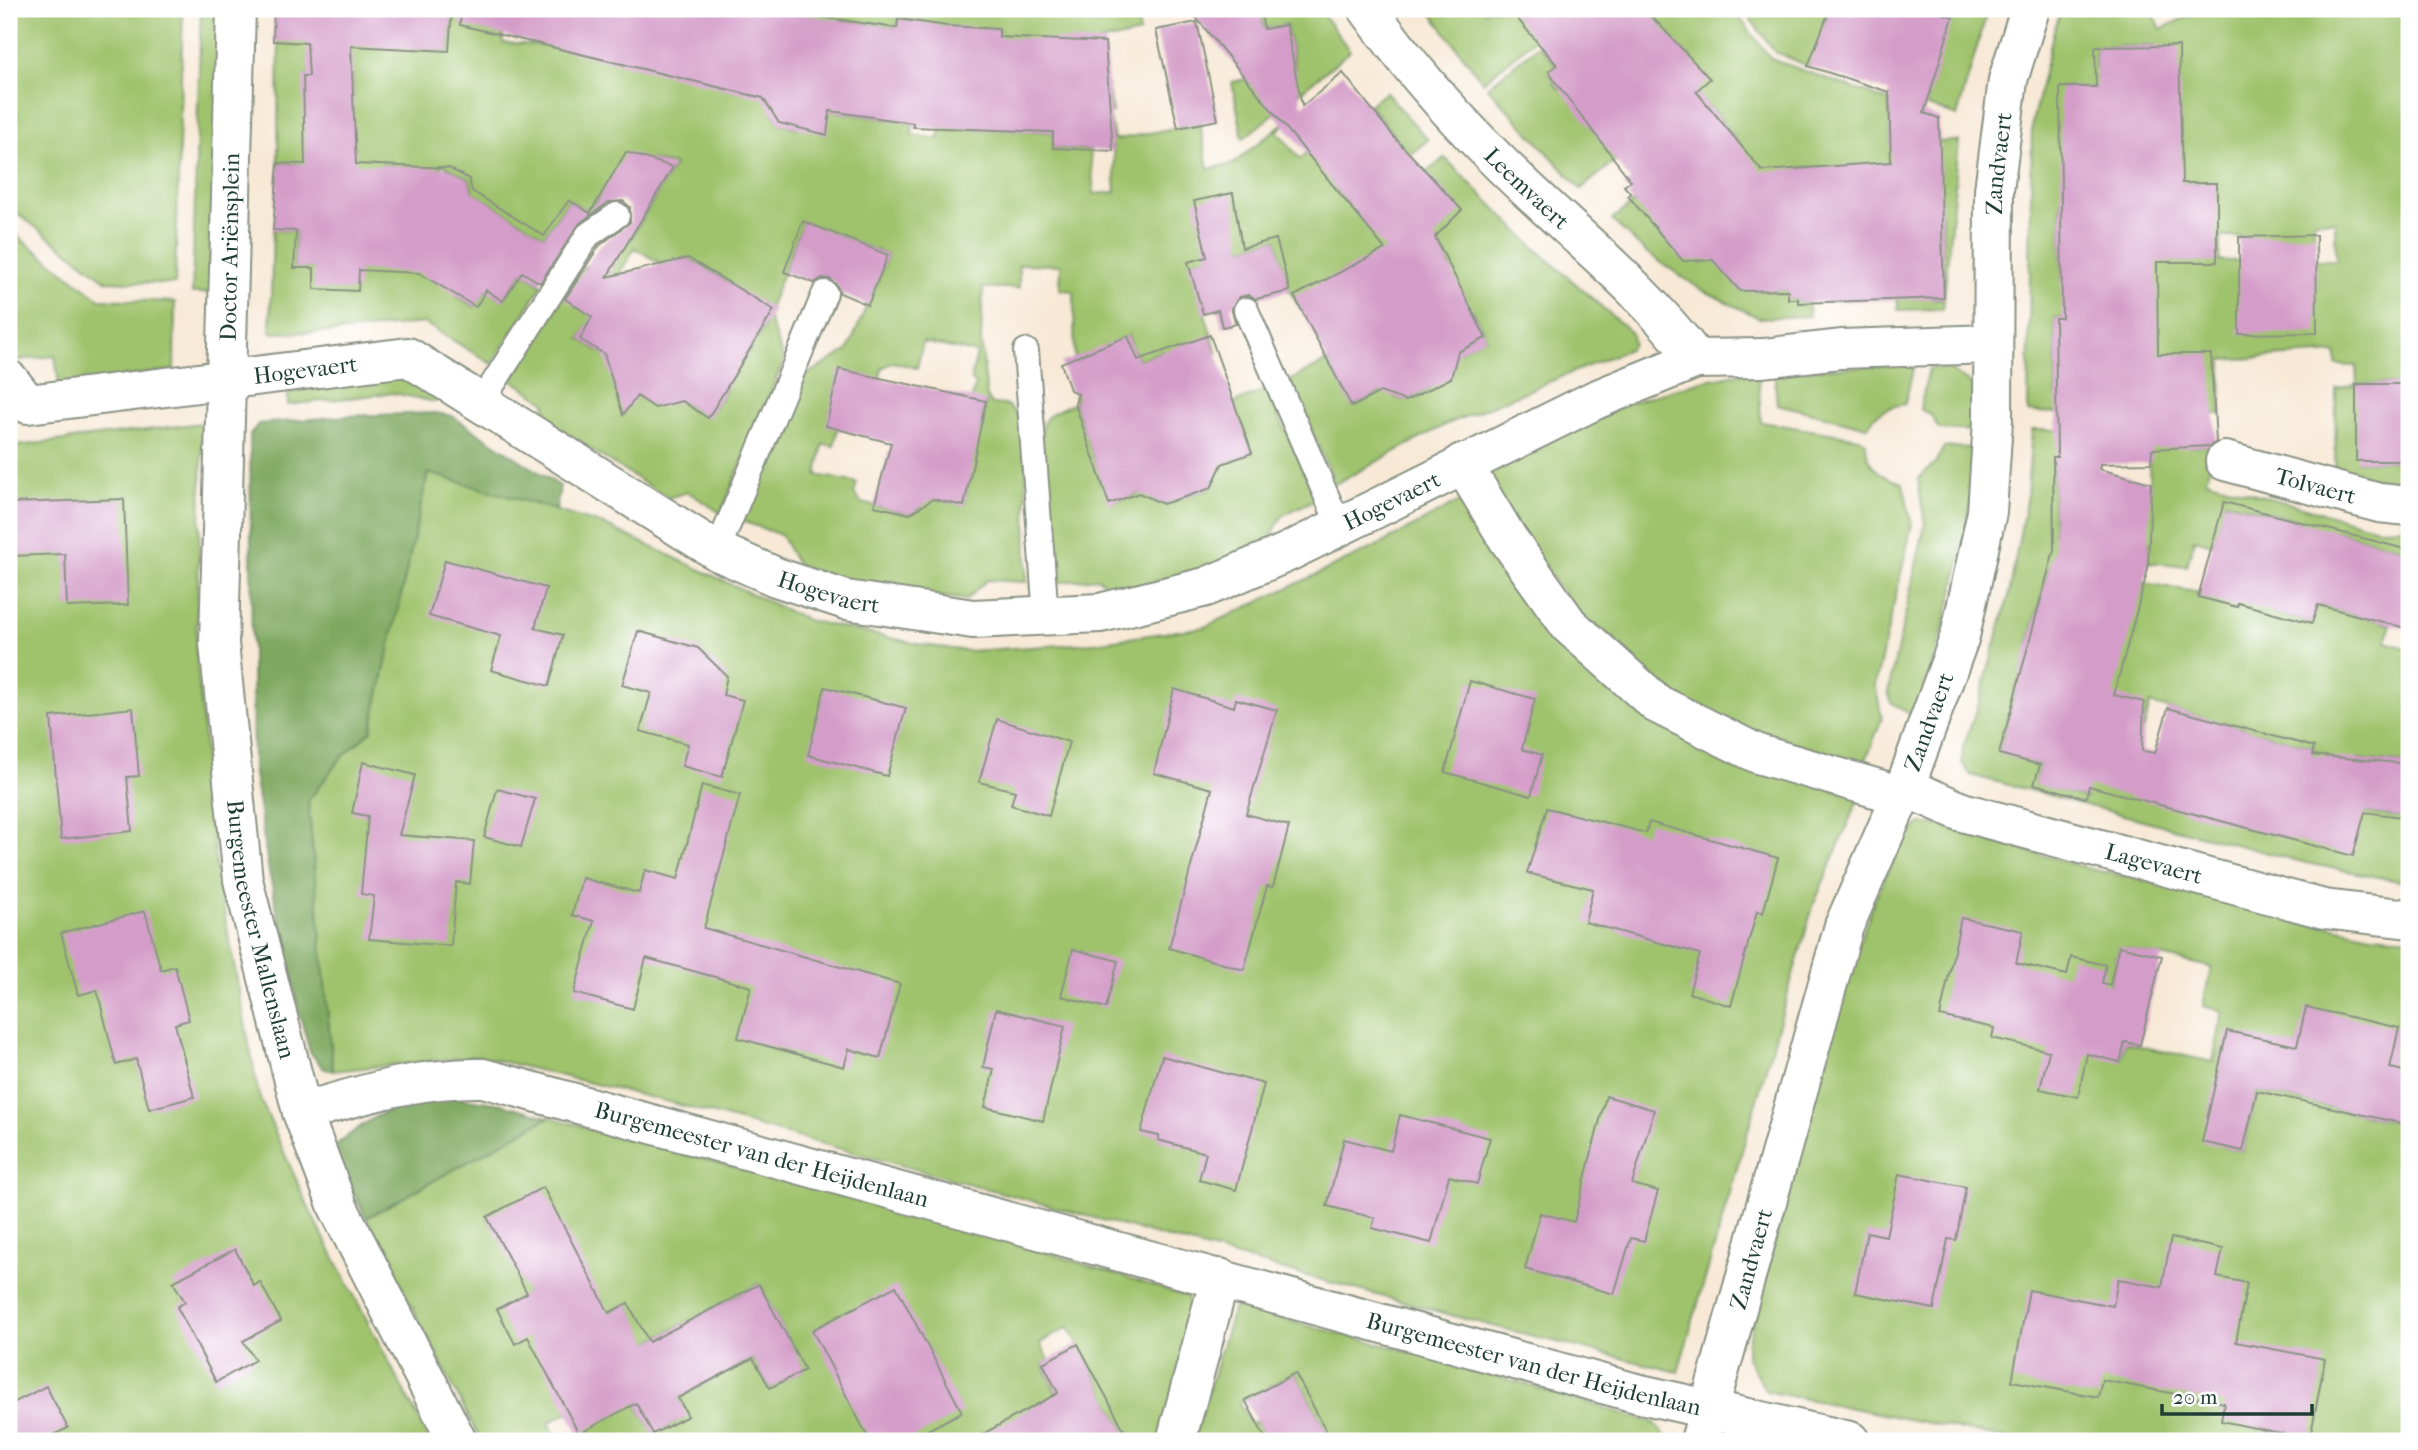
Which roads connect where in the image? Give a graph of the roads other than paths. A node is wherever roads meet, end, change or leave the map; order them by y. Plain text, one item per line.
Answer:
1 (236, 9) edge
2 (1368, 9) edge
3 (2030, 9) edge
4 (617, 215) dead end
5 (825, 293) dead end
6 (1247, 310) dead end
7 (1993, 344) junction
8 (1026, 351) dead end
9 (1696, 359) junction
10 (9, 380) edge
11 (227, 380) junction
12 (482, 401) junction
13 (2225, 461) dead end
14 (1462, 463) junction
15 (2409, 506) edge
16 (1339, 525) junction
17 (717, 551) junction
18 (1046, 616) junction
19 (1893, 788) junction
20 (2409, 919) edge
21 (302, 1112) junction
22 (1220, 1278) junction
23 (1705, 1426) edge
24 (457, 1441) edge
25 (1176, 1441) edge
26 (1850, 1441) edge

1 - 11 street, Doctor Ariënsplein
2 - 9 street, Leemvaert
3 - 7 street, Zandvaert
4 - 12 lane
5 - 17 lane
6 - 16 lane
7 - 9 street, Hogevaert
7 - 19 street, Zandvaert
8 - 18 lane
9 - 14 street, Hogevaert
10 - 11 street
11 - 12 street, Hogevaert
11 - 21 street, Burgemeester Mallenslaan
12 - 17 street, Hogevaert
13 - 15 street, Tolvaert
14 - 16 street, Hogevaert
14 - 19 street, Hogevaert
16 - 18 street, Hogevaert
17 - 18 street, Hogevaert
19 - 20 street, Lagevaert
19 - 23 street, Zandvaert
21 - 22 street, Burgemeester van der Heijdenlaan
21 - 24 street, Burgemeester Mallenslaan
22 - 23 street, Burgemeester van der Heijdenlaan
22 - 25 street
23 - 26 street, Burgemeester van der Heijdenlaan

